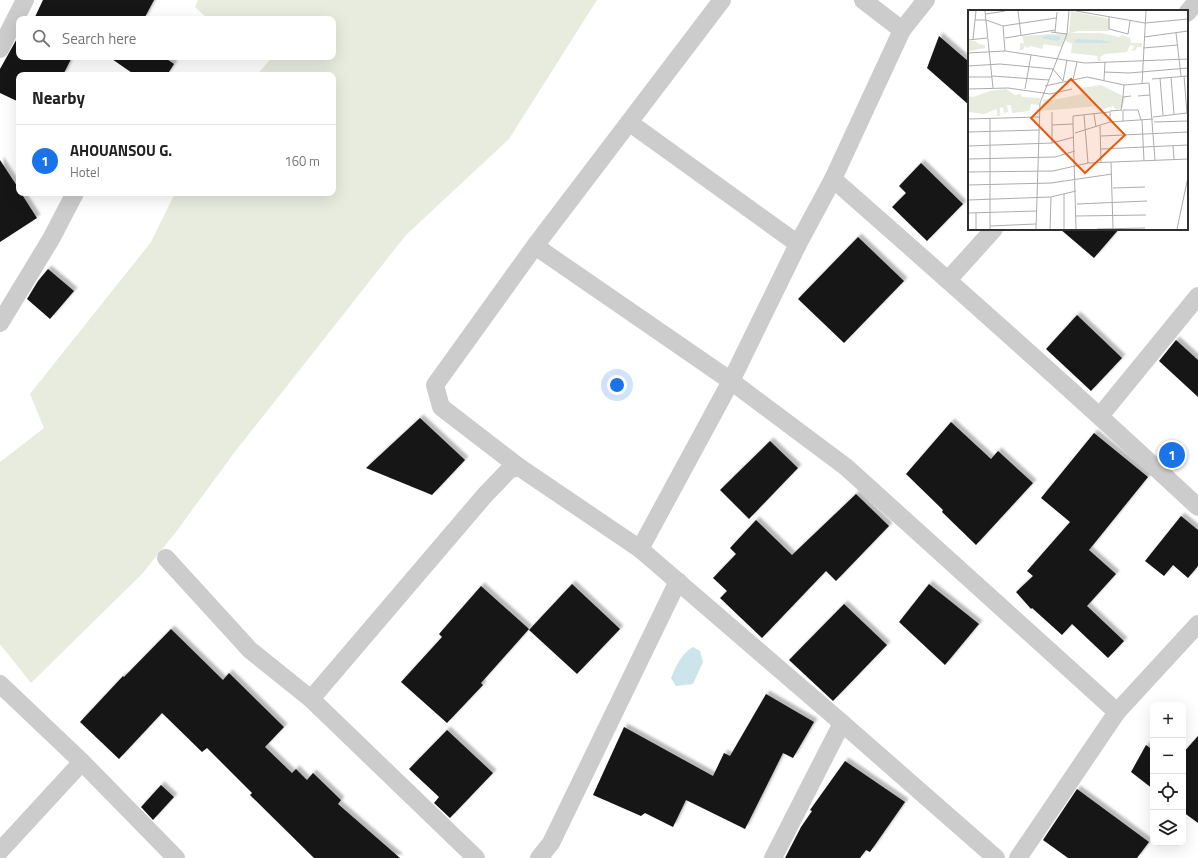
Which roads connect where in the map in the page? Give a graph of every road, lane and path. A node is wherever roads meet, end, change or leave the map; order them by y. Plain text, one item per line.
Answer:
1 (25, 0) edge
2 (722, 0) edge
3 (863, 0) edge
4 (926, 0) edge
5 (1198, 0) edge
6 (1188, 12) edge
7 (17, 16) edge
8 (16, 18) edge
9 (902, 30) junction
10 (0, 49) edge
11 (630, 123) junction
12 (833, 179) junction
13 (73, 196) edge
14 (993, 230) edge
15 (798, 244) junction
16 (535, 246) junction
17 (948, 280) junction
18 (1198, 296) edge
19 (0, 323) edge
20 (731, 382) junction
21 (1100, 416) junction
22 (519, 467) junction
23 (1198, 507) edge
24 (640, 549) junction
25 (166, 558) dead end
26 (678, 581) junction
27 (1198, 624) edge
28 (0, 684) edge
29 (311, 699) junction
30 (1117, 712) junction
31 (842, 723) junction
32 (82, 762) junction
33 (0, 851) edge
34 (176, 858) edge
35 (476, 858) edge
36 (539, 858) edge
37 (772, 858) edge
38 (996, 858) edge
39 (1018, 858) edge

1 - 7 street
2 - 11 street
3 - 9 street
4 - 9 street
5 - 6 street
8 - 10 street
9 - 12 street
11 - 15 street
11 - 16 street
12 - 15 street
12 - 17 street
13 - 19 street
14 - 17 street
15 - 20 street
16 - 20 street
16 - 22 street
17 - 21 street
18 - 21 street
20 - 24 street
20 - 30 street
21 - 23 street
22 - 24 street
22 - 29 street
24 - 26 street
25 - 29 street
26 - 31 street
26 - 36 street
27 - 30 street
28 - 32 street
29 - 35 street
30 - 39 street
31 - 37 street
31 - 38 street
32 - 33 street
32 - 34 street

